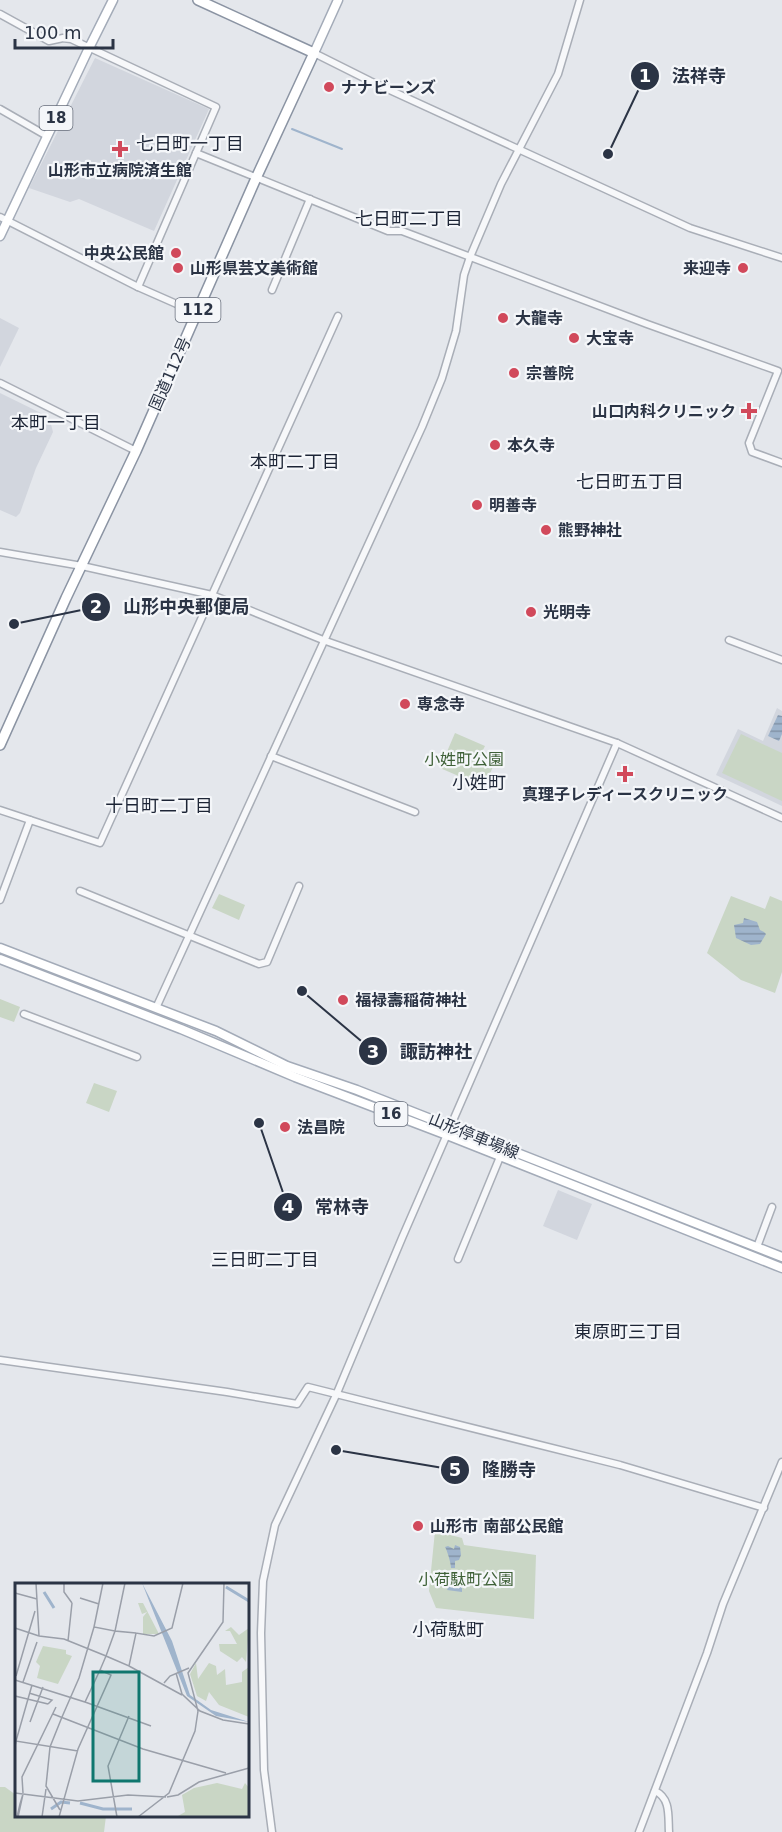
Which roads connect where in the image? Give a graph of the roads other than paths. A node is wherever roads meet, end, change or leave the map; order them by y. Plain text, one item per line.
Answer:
1 (114, 0) edge
2 (198, 0) edge
3 (338, 0) edge
4 (580, 0) edge
5 (0, 14) edge
6 (89, 48) junction
7 (314, 53) junction
8 (0, 109) edge
9 (47, 136) junction
10 (519, 149) junction
11 (196, 153) junction
12 (257, 177) junction
13 (310, 199) junction
14 (4, 219) edge
15 (0, 236) edge
16 (470, 257) junction
17 (782, 258) edge
18 (138, 287) junction
19 (272, 290) dead end
20 (197, 313) junction
21 (338, 316) dead end
22 (780, 370) edge
23 (0, 383) edge
24 (136, 451) junction
25 (782, 463) edge
26 (0, 552) edge
27 (82, 566) junction
28 (212, 595) junction
29 (323, 640) junction
30 (729, 640) dead end
31 (782, 660) edge
32 (617, 744) junction
33 (0, 746) edge
34 (271, 756) junction
35 (0, 810) edge
36 (415, 812) dead end
37 (782, 818) edge
38 (30, 820) junction
39 (299, 886) dead end
40 (80, 891) dead end
41 (0, 900) edge
42 (189, 936) junction
43 (0, 948) edge
44 (0, 959) edge
45 (156, 1008) junction
46 (24, 1014) dead end
47 (136, 1058) dead end
48 (449, 1131) junction
49 (500, 1157) junction
50 (772, 1207) dead end
51 (757, 1247) junction
52 (782, 1257) edge
53 (458, 1259) dead end
54 (782, 1268) edge
55 (0, 1360) edge
56 (337, 1392) junction
57 (782, 1462) edge
58 (764, 1508) junction
59 (655, 1791) junction
60 (272, 1832) edge
61 (639, 1832) edge
62 (669, 1832) edge

1 - 6 main road, 18
2 - 7 highway
3 - 7 main road
4 - 10 street
5 - 6 street
6 - 9 main road, 18
6 - 11 street
7 - 10 street
7 - 12 highway, 国道112号 / 112
8 - 9 street
9 - 14 main road, 18
10 - 16 street
10 - 17 street
11 - 12 street
11 - 18 street
12 - 13 street
12 - 20 highway, 国道112号 / 112
13 - 16 street
13 - 19 street
14 - 15 main road, 18
14 - 18 street
16 - 22 street
16 - 29 street
18 - 20 street
20 - 24 highway, 国道112号 / 112
21 - 28 street
22 - 25 street
23 - 24 street
24 - 27 highway, 国道112号 / 112
26 - 27 street
27 - 28 street
27 - 33 highway, 国道112号 / 112
28 - 29 street
28 - 38 street
29 - 32 street
29 - 34 street
30 - 31 street
32 - 37 street
32 - 48 street
34 - 36 street
34 - 42 street
35 - 38 street
38 - 41 street
39 - 42 street
40 - 42 street
42 - 45 street
43 - 45 main road, 山形停車場線 / 16
44 - 48 main road, 山形停車場線 / 16
45 - 48 main road, 山形停車場線 / 16
46 - 47 street
48 - 49 main road, 山形停車場線 / 16
48 - 51 main road, 山形停車場線 / 16
48 - 56 street
49 - 53 street
49 - 54 main road, 山形停車場線 / 16
50 - 51 street
51 - 52 main road, 山形停車場線 / 16
55 - 56 street
56 - 58 street
56 - 60 street
57 - 58 street
58 - 59 street
59 - 61 street
59 - 62 street

